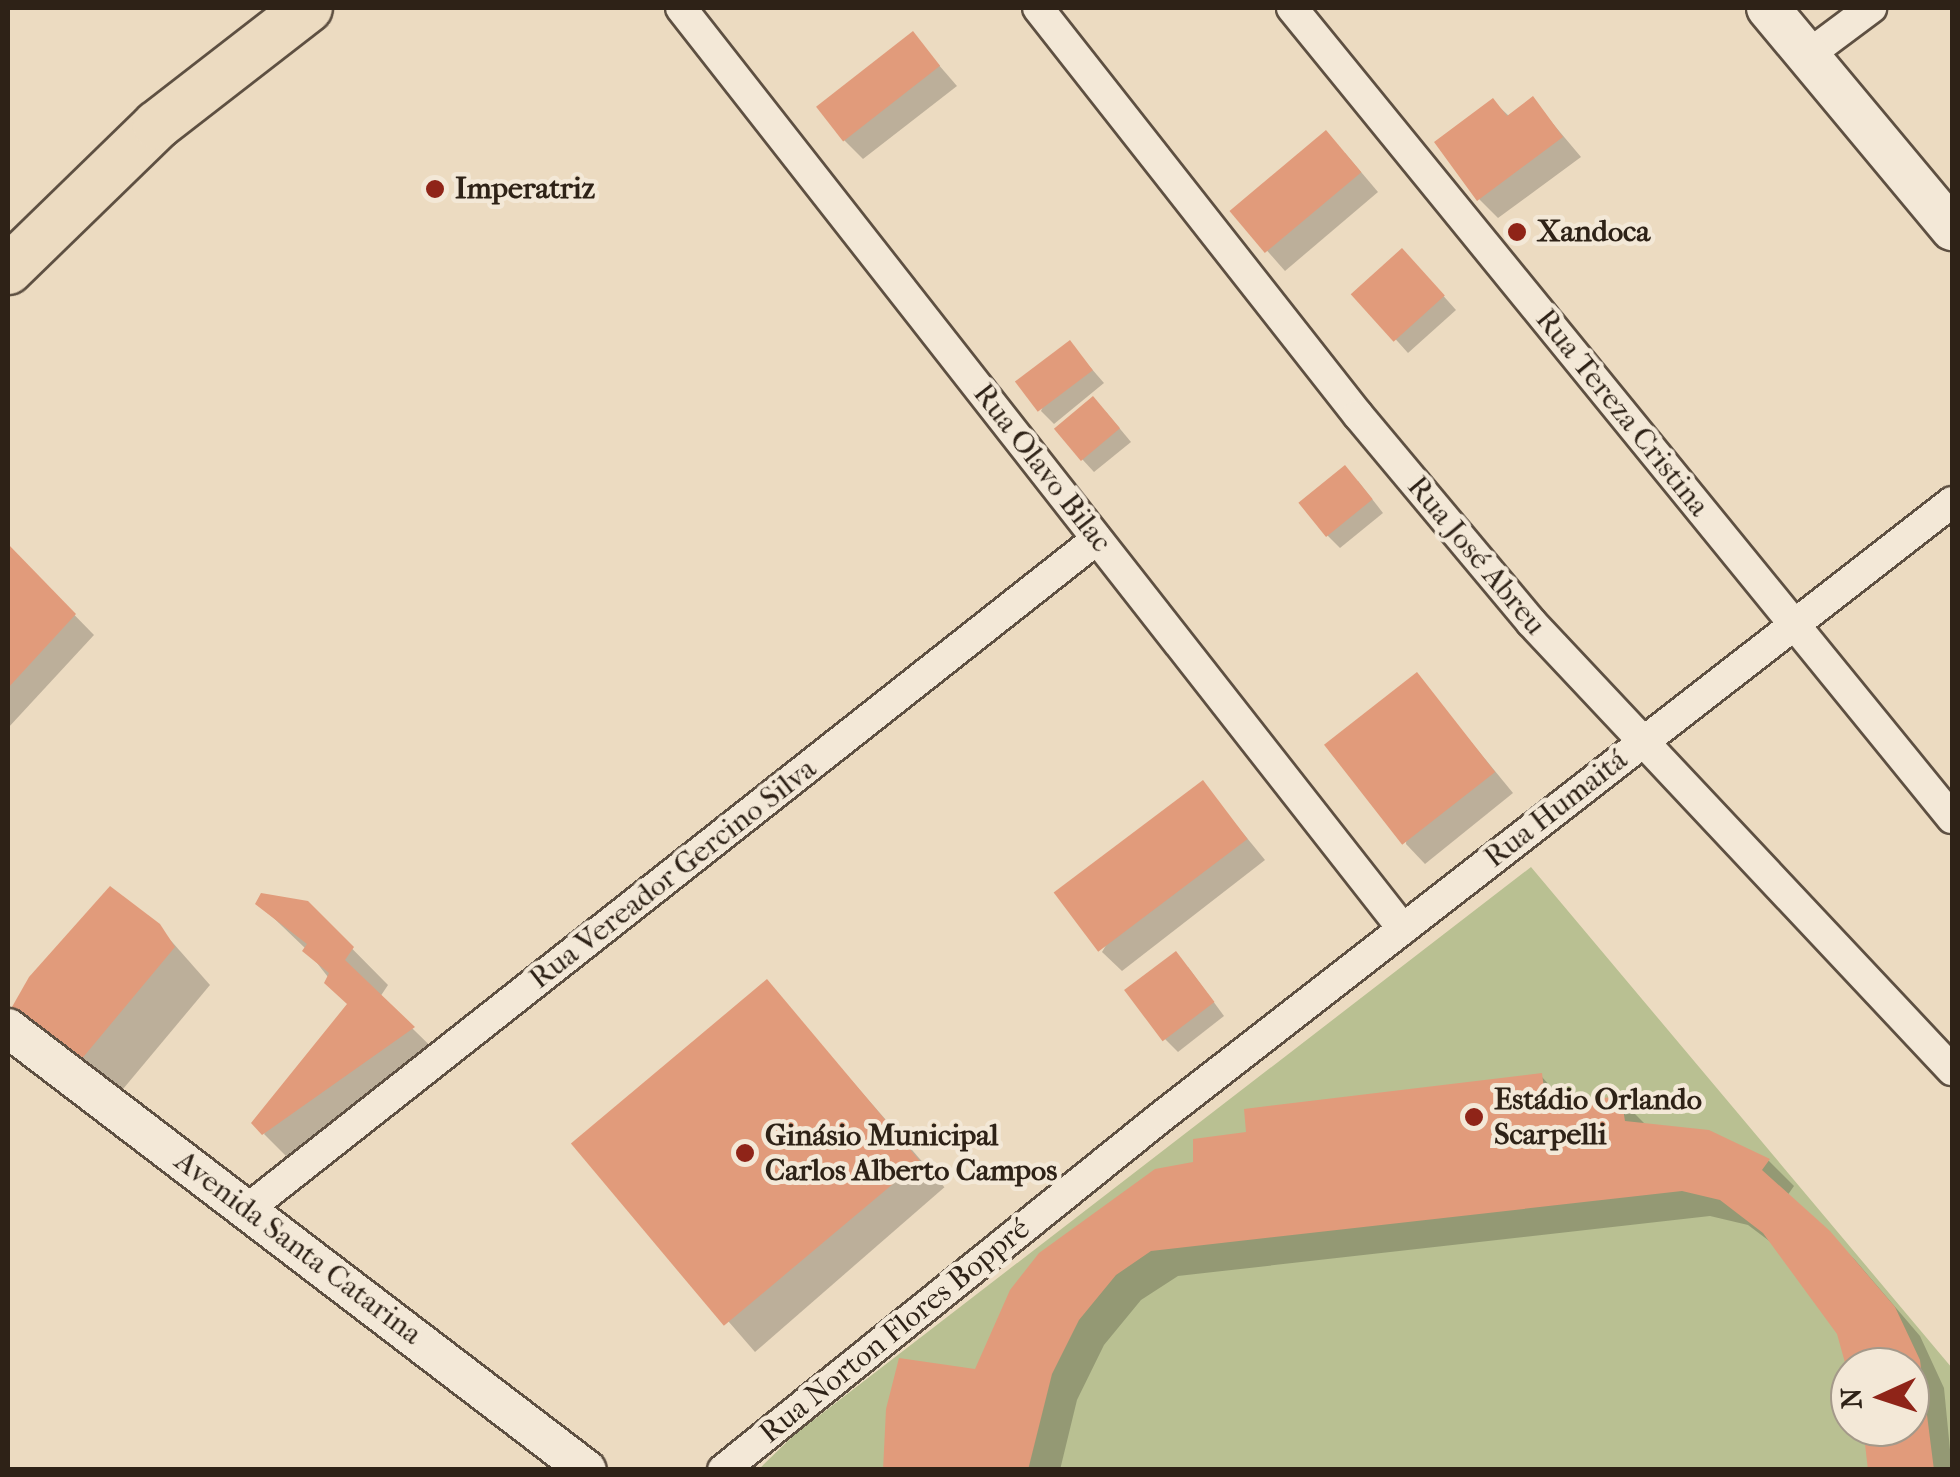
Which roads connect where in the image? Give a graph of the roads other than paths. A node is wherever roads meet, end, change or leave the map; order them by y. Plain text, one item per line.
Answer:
1 (308, 8) edge
2 (681, 8) edge
3 (1038, 8) edge
4 (1292, 8) edge
5 (1768, 8) edge
6 (1871, 8) edge
7 (1808, 56) junction
8 (1952, 230) edge
9 (8, 270) edge
10 (1952, 502) edge
11 (1097, 539) junction
12 (1795, 624) junction
13 (1641, 743) junction
14 (1952, 818) edge
15 (1402, 929) junction
16 (8, 1028) edge
17 (1952, 1070) edge
18 (1160, 1117) joint
19 (249, 1208) junction
20 (588, 1470) edge
21 (722, 1470) edge

1 - 9 main road
2 - 11 street, Rua Olavo Bilac
3 - 13 street, Rua José Abreu
4 - 12 street, Rua Tereza Cristina
5 - 7 main road
6 - 7 street
7 - 8 main road
10 - 12 street, Rua Humaitá
11 - 15 street, Rua Olavo Bilac
11 - 19 street, Rua Vereador Gercino Silva
12 - 13 street, Rua Humaitá
12 - 14 street, Rua Tereza Cristina
13 - 15 street, Rua Humaitá
13 - 17 street, Rua José Abreu
15 - 18 street, Rua Humaitá
16 - 19 street, Avenida Santa Catarina
18 - 21 street, Rua Norton Flores Boppré
19 - 20 street, Avenida Santa Catarina

